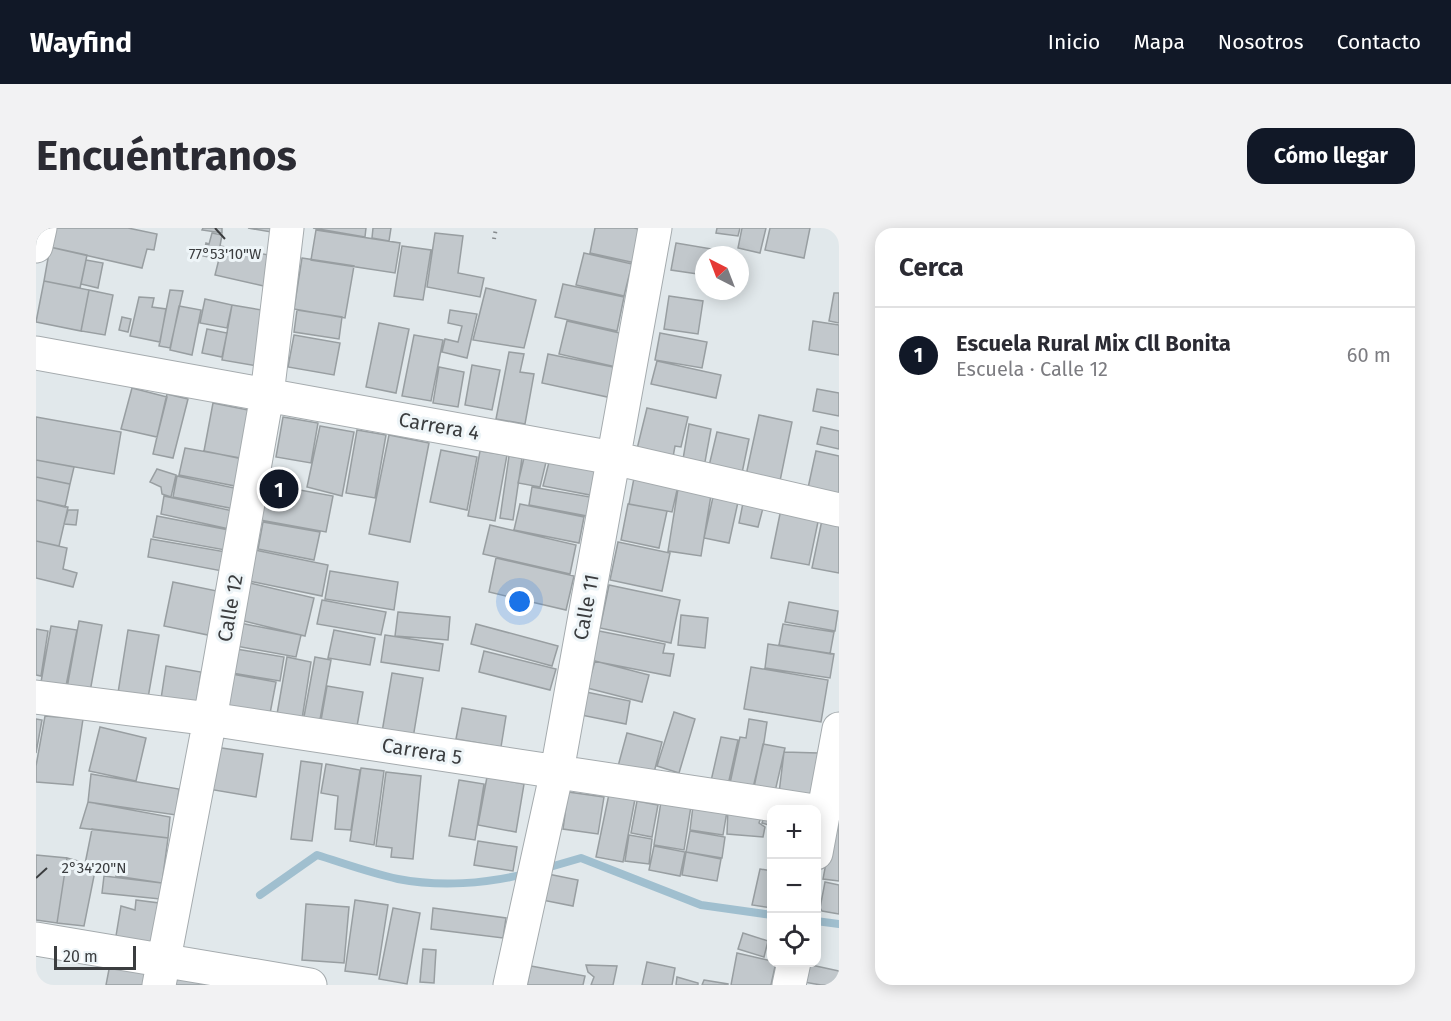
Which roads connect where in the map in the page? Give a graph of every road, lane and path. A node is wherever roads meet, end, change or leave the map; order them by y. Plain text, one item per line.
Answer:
1 (40, 228) edge
2 (287, 228) edge
3 (496, 228) edge
4 (655, 228) edge
5 (494, 239) dead end
6 (36, 246) edge
7 (36, 353) edge
8 (267, 395) junction
9 (613, 458) junction
10 (839, 510) edge
11 (36, 697) edge
12 (210, 719) junction
13 (839, 729) edge
14 (557, 771) junction
15 (822, 812) edge
16 (36, 939) edge
17 (793, 967) edge
18 (162, 972) edge
19 (310, 985) edge
20 (510, 985) edge
21 (789, 985) edge

1 - 6 street
2 - 8 street, Calle 12
3 - 5 path
4 - 9 street, Calle 11
7 - 8 street, Carrera 4
8 - 9 street, Carrera 4
8 - 12 street, Calle 12
9 - 10 street, Carrera 4
9 - 14 street, Calle 11
11 - 12 street, Carrera 5
12 - 14 street, Carrera 5
12 - 18 street, Calle 12
13 - 15 street
14 - 15 street, Carrera 5
14 - 20 street, Calle 11
16 - 18 street
17 - 21 street
18 - 19 street

